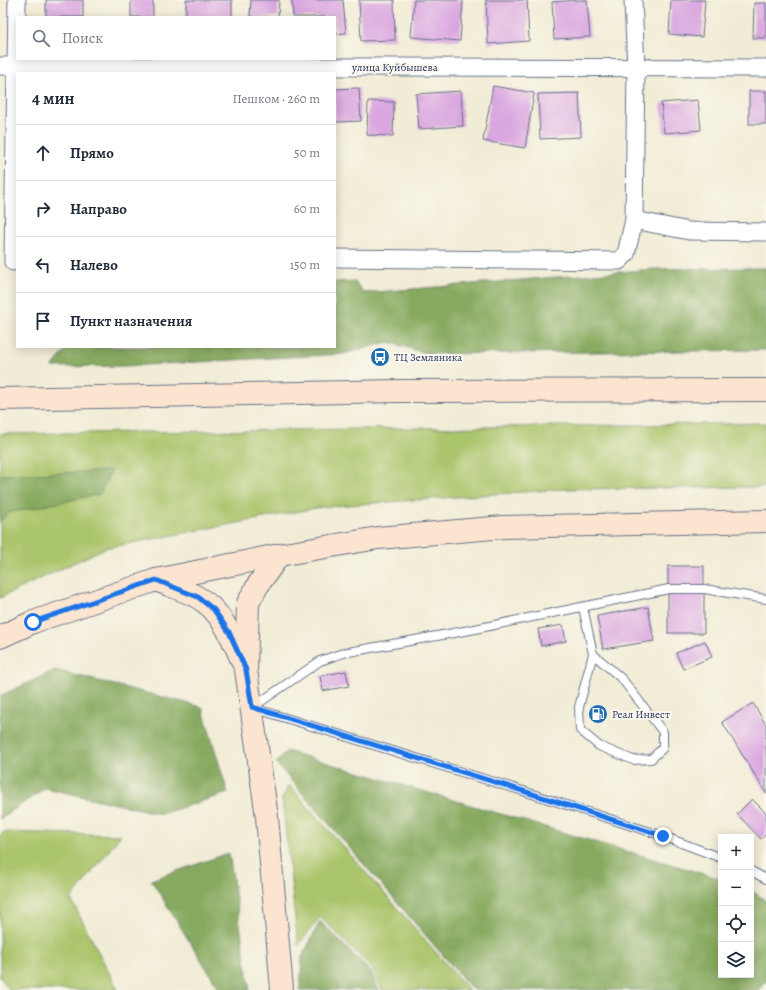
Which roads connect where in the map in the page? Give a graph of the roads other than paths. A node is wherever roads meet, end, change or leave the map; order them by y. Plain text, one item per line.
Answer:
1 (17, 0) edge
2 (633, 0) edge
3 (8, 67) edge
4 (636, 68) junction
5 (766, 68) edge
6 (634, 220) junction
7 (766, 232) edge
8 (336, 258) edge
9 (10, 262) edge
10 (766, 390) edge
11 (0, 399) edge
12 (766, 522) edge
13 (279, 555) junction
14 (156, 580) junction
15 (766, 599) edge
16 (584, 607) junction
17 (0, 638) edge
18 (593, 654) junction
19 (246, 670) junction
20 (252, 707) junction
21 (718, 857) edge
22 (754, 872) edge
23 (766, 879) edge
24 (282, 990) edge

1 - 3 street
2 - 4 street
3 - 4 street, улица Куйбышева
3 - 9 street
4 - 5 street, улица Куйбышева
4 - 6 street
6 - 7 street
6 - 8 street
10 - 11 main road
12 - 13 main road
13 - 14 main road
13 - 19 main road
14 - 17 main road
14 - 19 main road
15 - 16 lane
16 - 18 lane
16 - 20 lane
18 - 18 lane
19 - 20 main road
20 - 21 lane
20 - 24 main road
22 - 23 lane

